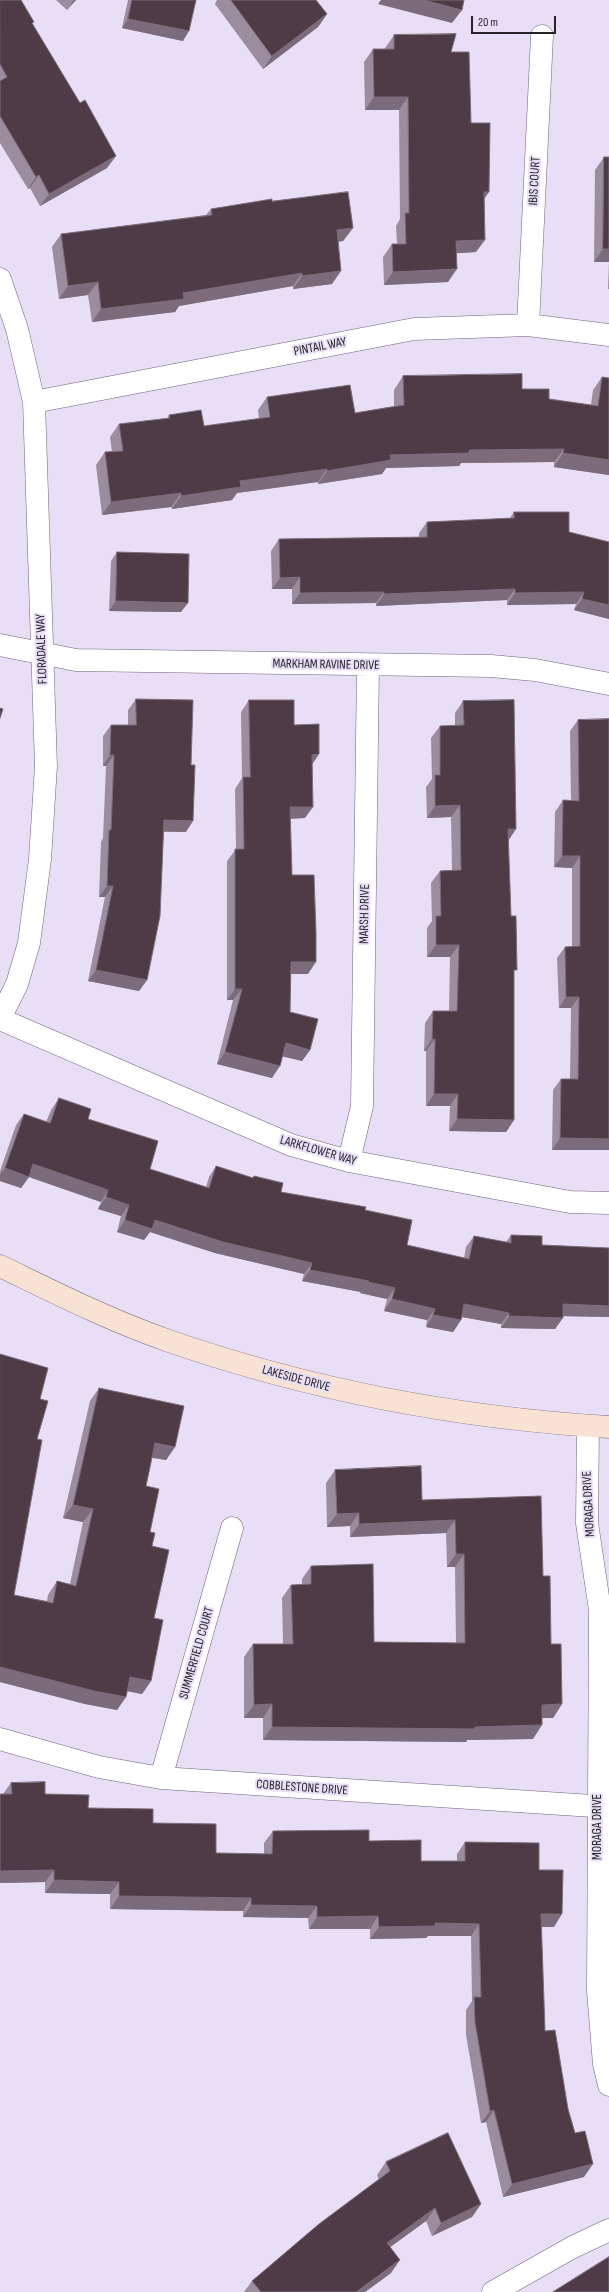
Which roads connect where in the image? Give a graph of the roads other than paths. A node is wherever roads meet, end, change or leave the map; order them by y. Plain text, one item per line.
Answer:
1 (542, 36) dead end
2 (0, 279) edge
3 (528, 325) junction
4 (609, 335) edge
5 (34, 402) junction
6 (0, 645) edge
7 (41, 654) junction
8 (368, 666) junction
9 (609, 684) edge
10 (0, 1018) edge
11 (349, 1161) junction
12 (609, 1203) edge
13 (0, 1266) edge
14 (599, 1426) edge
15 (232, 1528) dead end
16 (0, 1739) edge
17 (161, 1778) junction
18 (603, 1808) edge
19 (609, 2085) edge
20 (609, 2230) edge
21 (494, 2292) edge

1 - 3 street, IBIS COURT
2 - 5 street, FLORADALE WAY
3 - 4 street, PINTAIL WAY
3 - 5 street, PINTAIL WAY
5 - 7 street, FLORADALE WAY
6 - 7 street, MARKHAM RAVINE DRIVE
7 - 8 street, MARKHAM RAVINE DRIVE
7 - 10 street, FLORADALE WAY
8 - 9 street, MARKHAM RAVINE DRIVE
8 - 11 street, MARSH DRIVE
10 - 11 street, LARKFLOWER WAY
11 - 12 street, LARKFLOWER WAY
13 - 14 street, LAKESIDE DRIVE
14 - 18 street, MORAGA DRIVE
15 - 17 street, SUMMERFIELD COURT
16 - 17 street, COBBLESTONE DRIVE
17 - 18 street, COBBLESTONE DRIVE
18 - 19 street, MORAGA DRIVE
20 - 21 street

